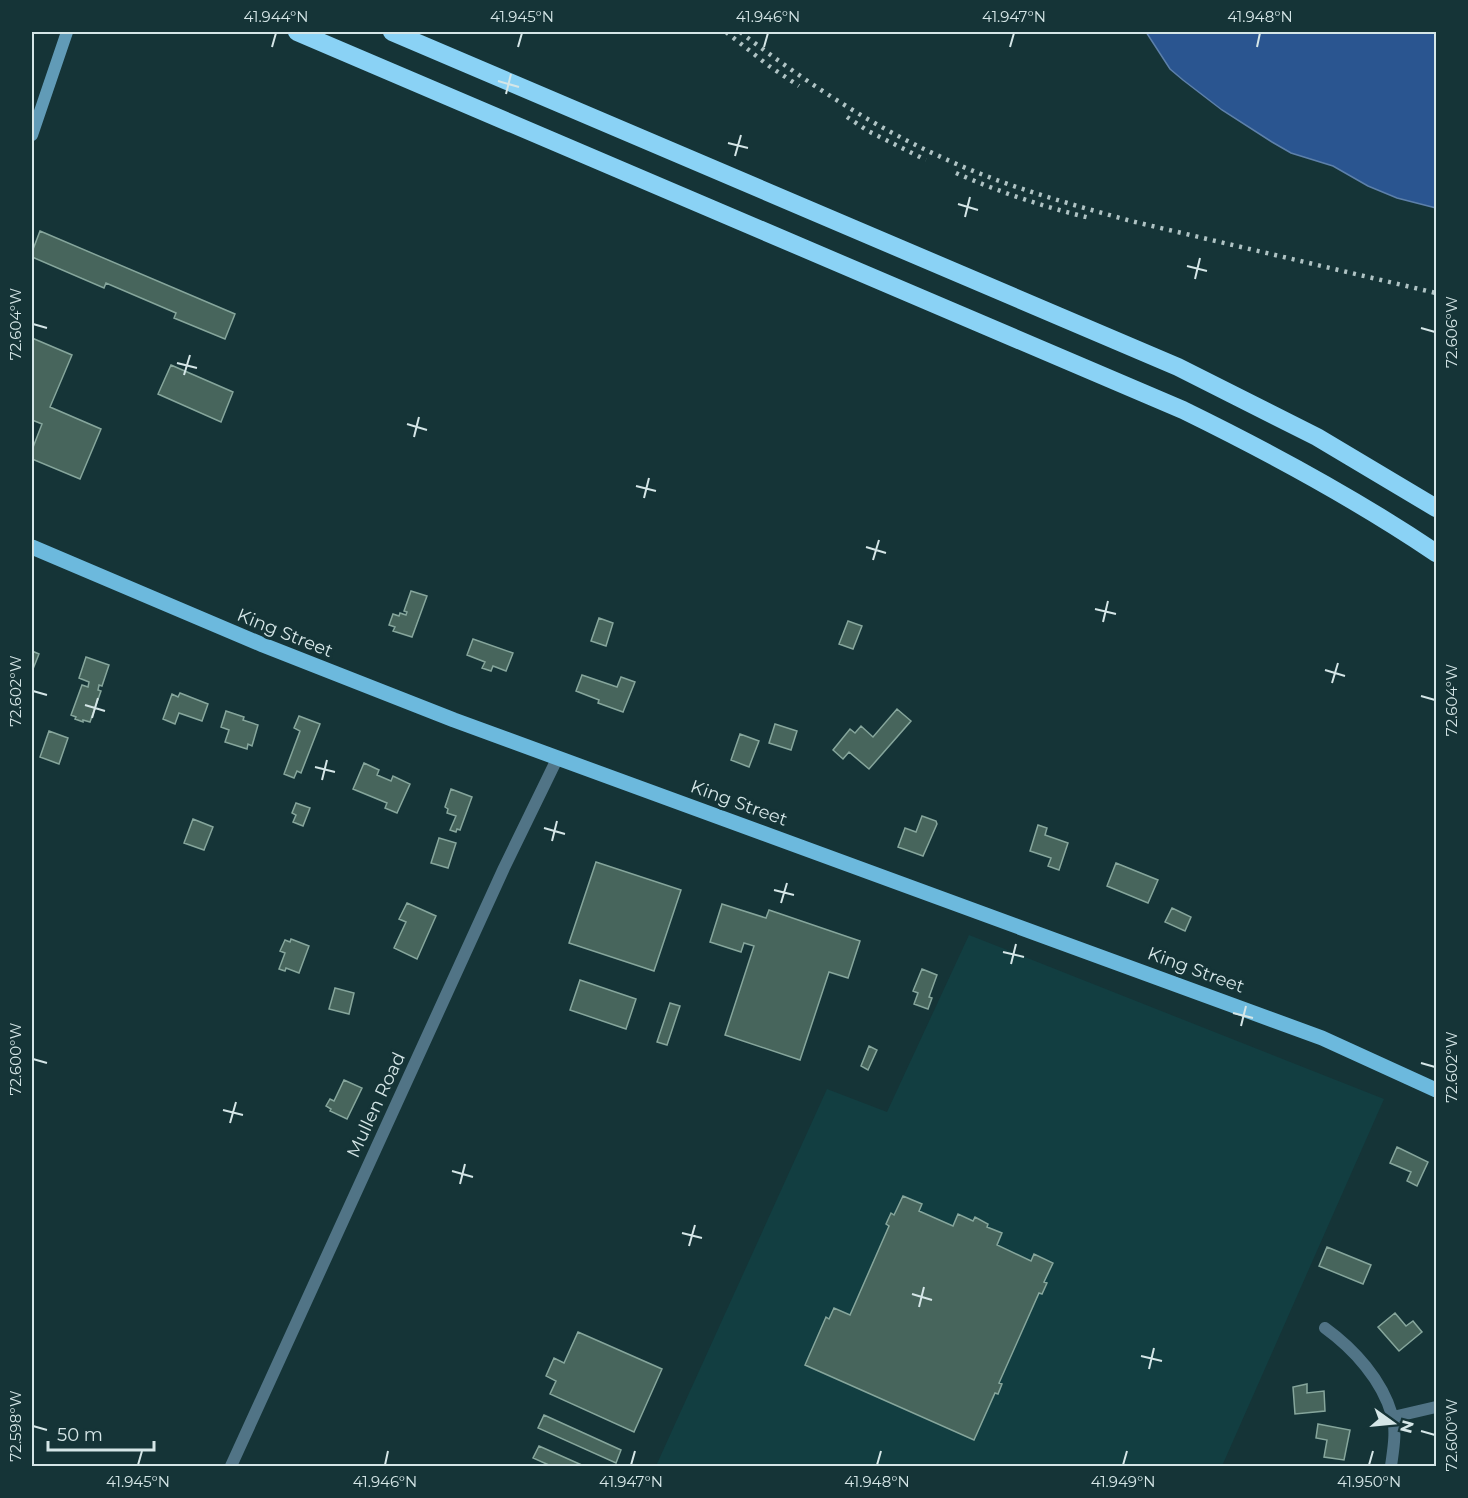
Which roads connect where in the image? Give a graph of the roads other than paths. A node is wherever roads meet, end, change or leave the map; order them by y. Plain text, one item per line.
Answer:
1 (67, 32) edge
2 (297, 32) edge
3 (392, 32) edge
4 (32, 135) edge
5 (1437, 508) edge
6 (32, 547) edge
7 (1437, 553) edge
8 (557, 759) junction
9 (1437, 1090) edge
10 (1325, 1328) dead end
11 (1437, 1407) edge
12 (1393, 1417) junction
13 (231, 1467) edge
14 (1391, 1467) edge

1 - 4 main road
2 - 7 highway
3 - 5 highway
6 - 8 main road, King Street
8 - 9 main road, King Street
8 - 13 street, Mullen Road
10 - 12 street
11 - 12 street
12 - 14 street

